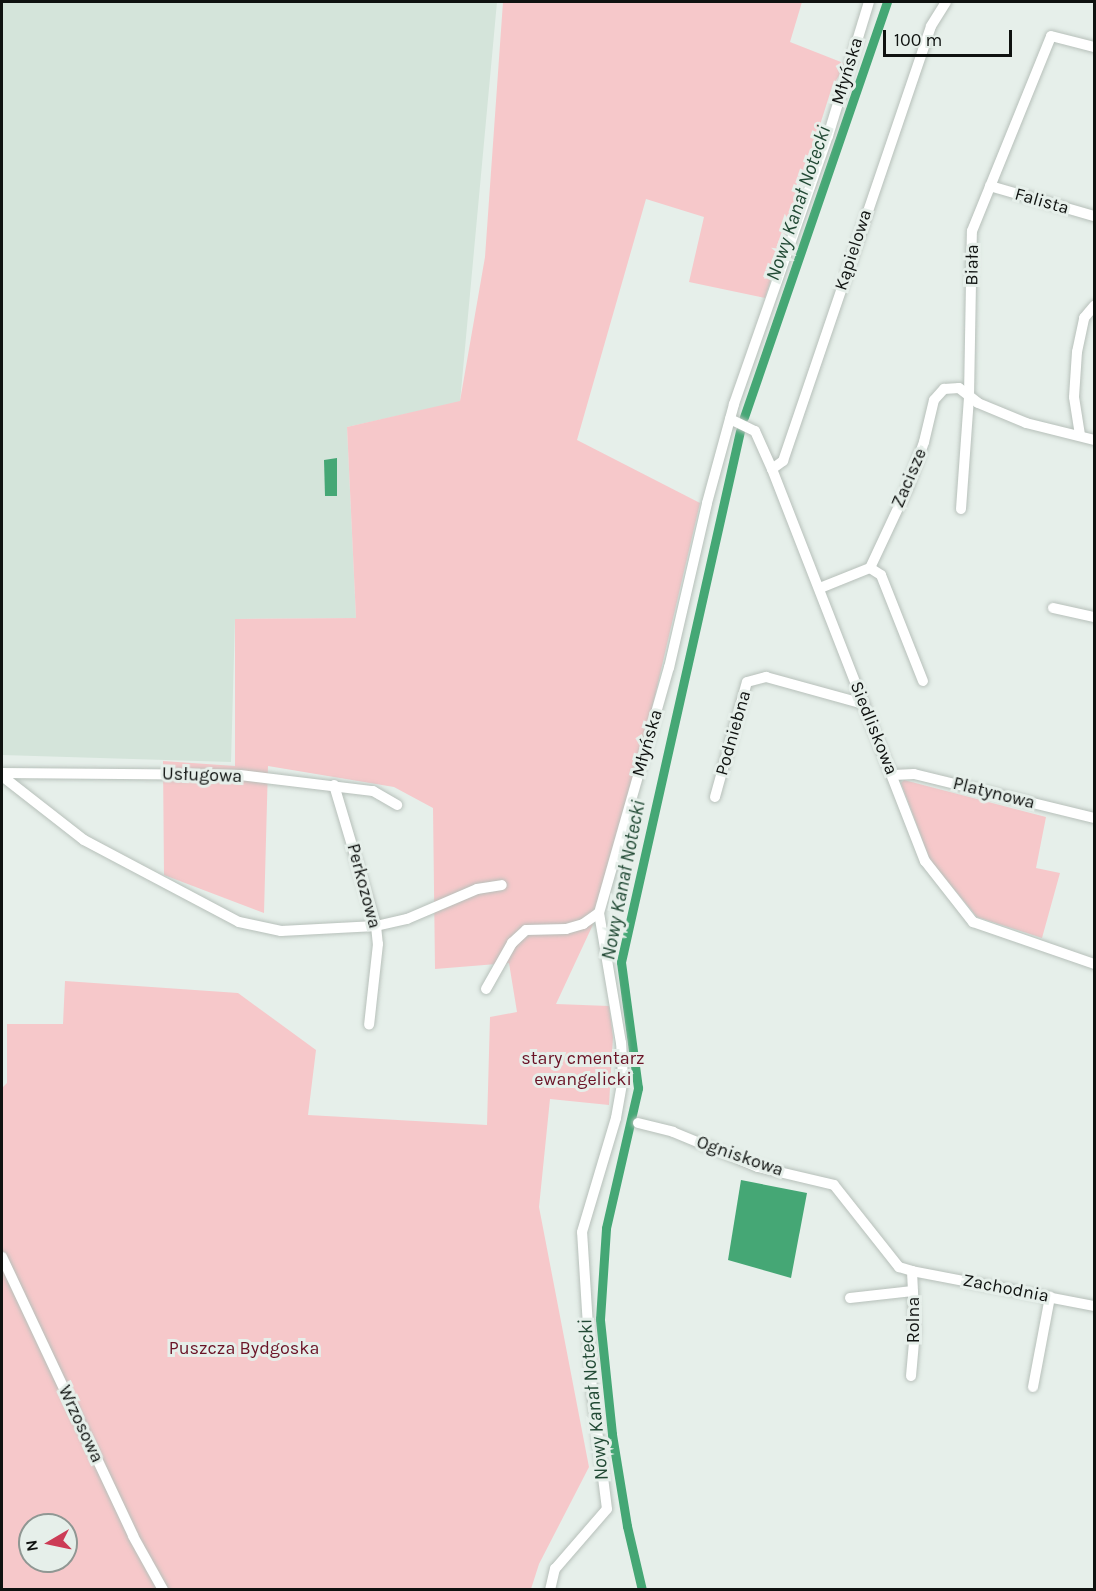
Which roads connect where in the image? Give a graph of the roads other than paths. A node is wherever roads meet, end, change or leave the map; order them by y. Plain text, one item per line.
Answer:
1 (869, 2) edge
2 (946, 2) edge
3 (1095, 47) edge
4 (990, 186) junction
5 (1095, 216) edge
6 (1095, 306) edge
7 (969, 397) junction
8 (730, 420) junction
9 (1080, 435) junction
10 (1095, 440) edge
11 (772, 469) junction
12 (961, 508) dead end
13 (870, 568) junction
14 (820, 588) junction
15 (1053, 608) dead end
16 (1095, 618) edge
17 (923, 681) dead end
18 (864, 704) junction
19 (2, 774) edge
20 (893, 775) junction
21 (334, 785) junction
22 (715, 797) dead end
23 (397, 805) dead end
24 (1095, 818) edge
25 (502, 885) dead end
26 (599, 913) junction
27 (376, 926) junction
28 (1095, 964) edge
29 (486, 989) dead end
30 (369, 1025) dead end
31 (638, 1123) dead end
32 (2, 1257) edge
33 (915, 1271) junction
34 (913, 1291) junction
35 (1050, 1297) junction
36 (850, 1298) dead end
37 (1095, 1306) edge
38 (911, 1376) dead end
39 (1033, 1387) dead end
40 (163, 1590) edge
41 (550, 1590) edge

1 - 8 street, Młyńska
2 - 11 street, Kąpielowa
3 - 4 street, Biała
4 - 5 street, Falista
4 - 7 street, Biała
6 - 9 street
7 - 9 street
7 - 12 street, Biała
7 - 13 street, Zacisze
8 - 11 street, Siedliskowa
8 - 26 street, Młyńska
9 - 10 street
11 - 14 street, Siedliskowa
13 - 14 street
13 - 17 street
14 - 18 street, Siedliskowa
15 - 16 street
18 - 20 street, Siedliskowa
18 - 22 street, Podniebna
19 - 21 street, Usługowa
19 - 27 street
20 - 24 street, Platynowa
20 - 28 street, Siedliskowa
21 - 23 street, Usługowa
21 - 27 street, Perkozowa
25 - 27 street
26 - 29 street
26 - 41 street, Młyńska
27 - 30 street, Perkozowa
31 - 33 street, Ogniskowa
32 - 40 street, Wrzosowa
33 - 34 street, Rolna
33 - 35 street, Zachodnia
34 - 36 street
34 - 38 street, Rolna
35 - 37 street, Zachodnia
35 - 39 street

